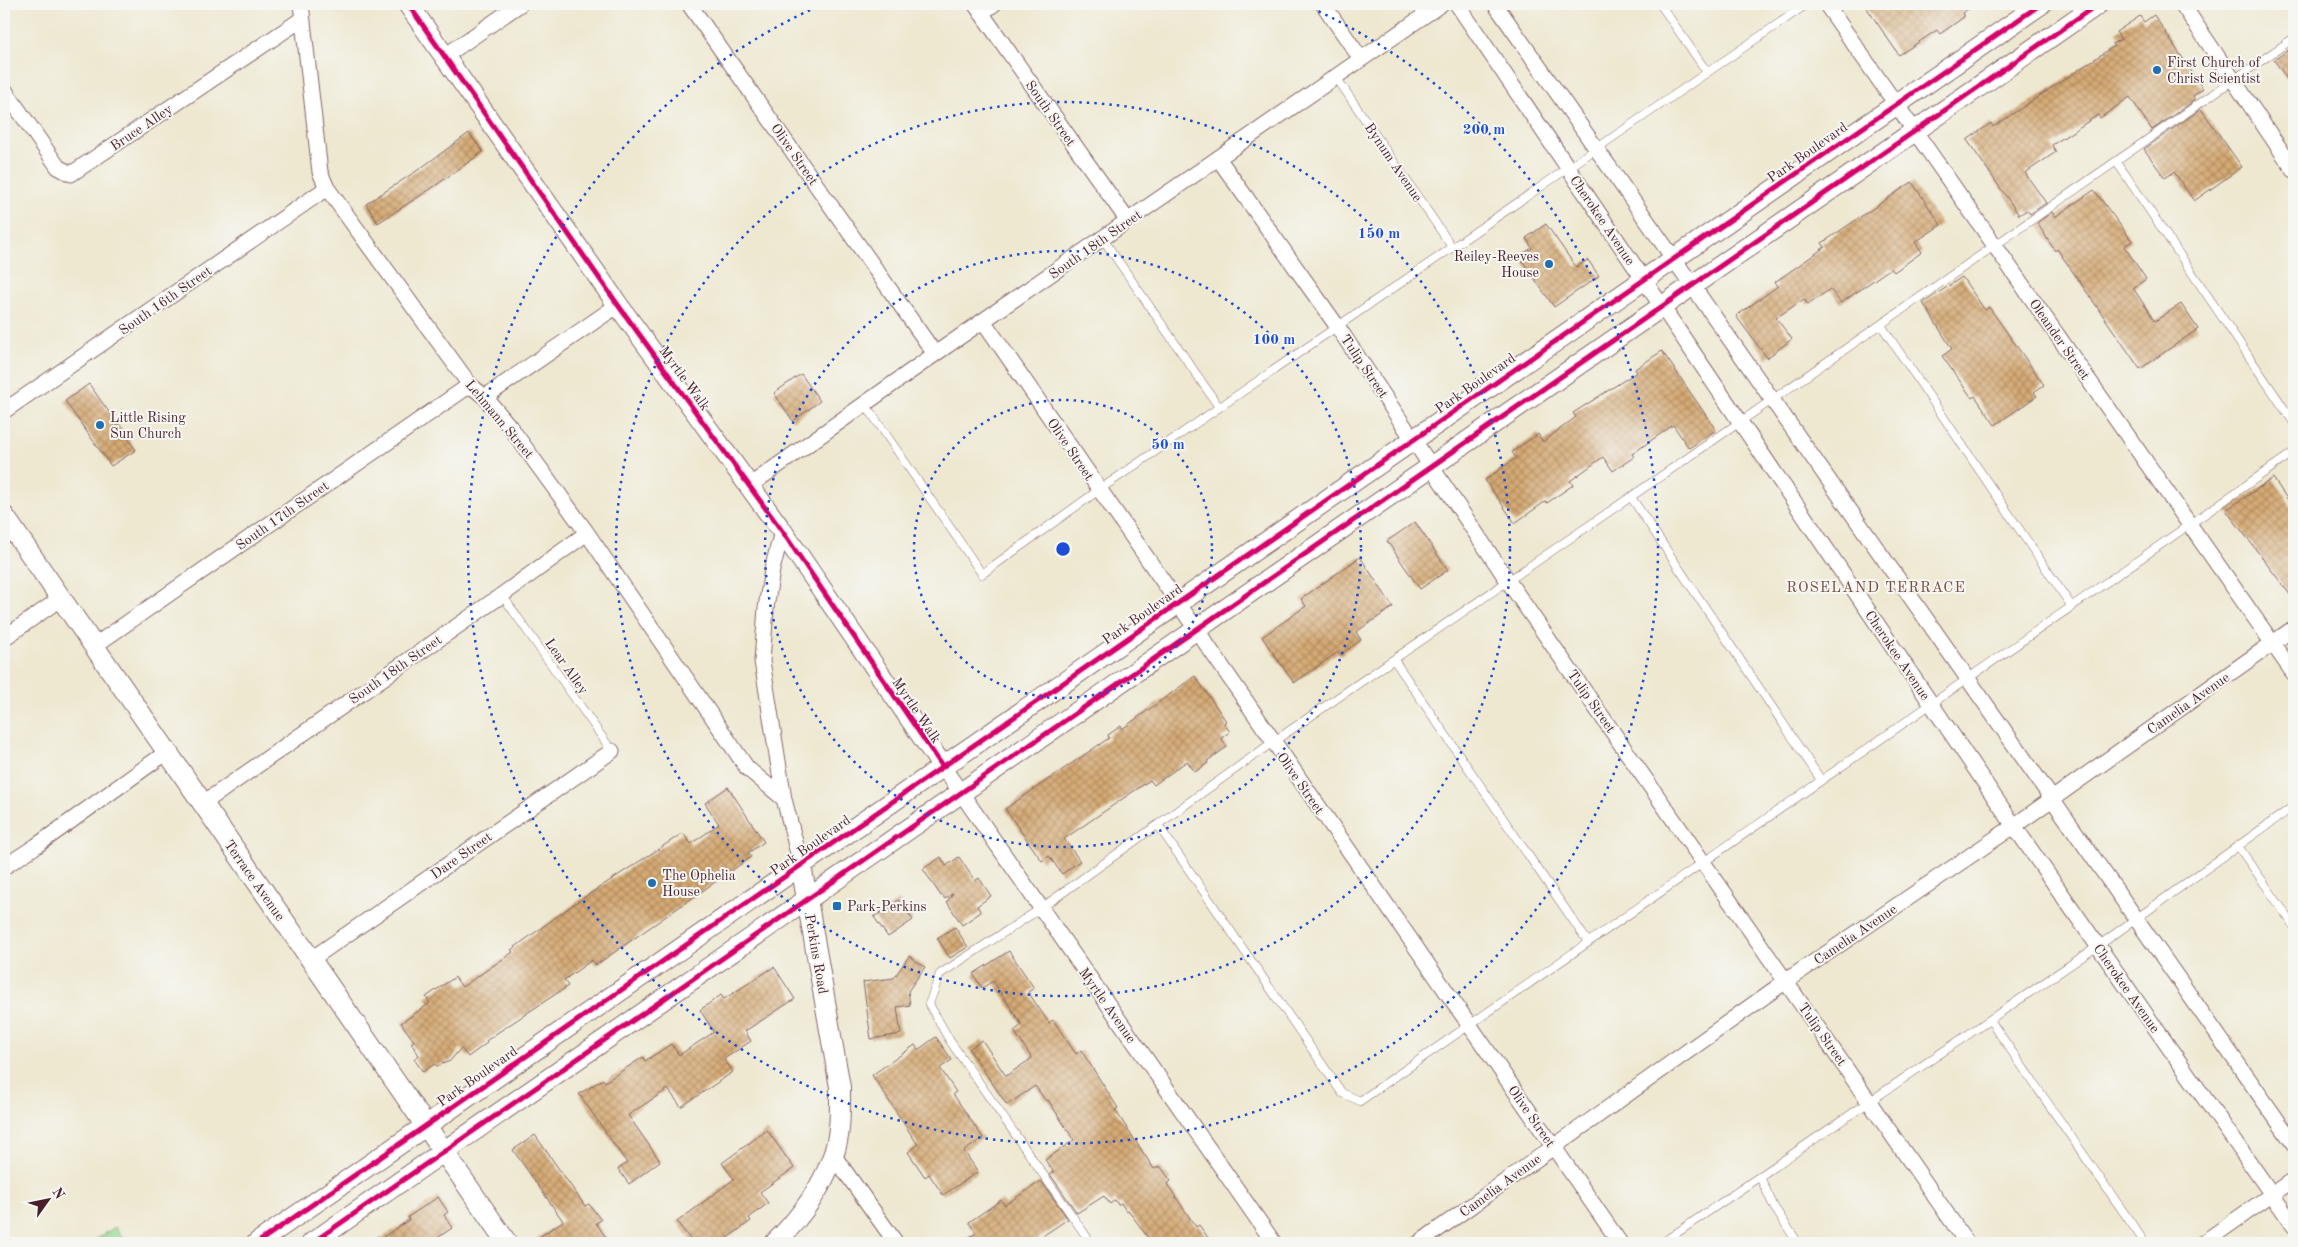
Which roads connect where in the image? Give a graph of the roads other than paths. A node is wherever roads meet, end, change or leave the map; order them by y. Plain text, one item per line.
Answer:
1 (301, 4) edge
2 (408, 4) edge
3 (520, 4) edge
4 (690, 4) edge
5 (994, 4) edge
6 (1323, 4) edge
7 (1441, 4) edge
8 (1457, 4) edge
9 (1495, 4) edge
10 (1660, 4) edge
11 (1807, 4) edge
12 (1826, 4) edge
13 (2040, 4) edge
14 (2098, 4) edge
15 (2182, 4) edge
16 (978, 8) edge
17 (302, 19) junction
18 (2294, 38) edge
19 (445, 56) junction
20 (1361, 60) junction
21 (1707, 72) junction
22 (1336, 77) junction
23 (2233, 80) junction
24 (4, 89) edge
25 (1897, 103) junction
26 (1915, 130) junction
27 (1596, 148) junction
28 (1218, 158) junction
29 (2116, 162) junction
30 (1568, 168) junction
31 (2294, 170) edge
32 (327, 188) junction
33 (1128, 221) junction
34 (1103, 239) junction
35 (1995, 246) junction
36 (1452, 247) junction
37 (1674, 258) junction
38 (1644, 279) junction
39 (1692, 285) junction
40 (618, 305) junction
41 (1662, 306) junction
42 (984, 322) junction
43 (1881, 325) junction
44 (1338, 326) junction
45 (935, 354) junction
46 (470, 385) junction
47 (485, 397) junction
48 (1772, 400) junction
49 (865, 404) junction
50 (1219, 408) junction
51 (4, 412) edge
52 (1740, 422) junction
53 (2294, 423) edge
54 (1414, 439) junction
55 (2294, 452) edge
56 (1432, 466) junction
57 (749, 486) junction
58 (1099, 490) junction
59 (1631, 497) junction
60 (4, 516) edge
61 (2190, 526) junction
62 (782, 531) junction
63 (587, 534) junction
64 (1508, 581) junction
65 (502, 595) junction
66 (60, 599) junction
67 (1178, 603) junction
68 (2072, 607) junction
69 (2294, 628) edge
70 (1196, 630) junction
71 (4, 638) edge
72 (2272, 643) junction
73 (94, 646) junction
74 (1394, 660) junction
75 (2294, 674) edge
76 (1969, 679) junction
77 (1932, 705) junction
78 (1273, 742) junction
79 (612, 751) joint
80 (166, 752) junction
81 (942, 767) junction
82 (1821, 780) junction
83 (960, 793) junction
84 (784, 799) junction
85 (2053, 799) junction
86 (202, 804) junction
87 (2294, 806) edge
88 (1158, 825) junction
89 (2014, 826) junction
90 (2238, 846) junction
91 (1703, 861) junction
92 (800, 865) junction
93 (4, 867) edge
94 (807, 899) junction
95 (1040, 909) junction
96 (2137, 919) junction
97 (2294, 926) edge
98 (1588, 942) junction
99 (2098, 946) junction
100 (310, 960) junction
101 (1786, 980) junction
102 (1990, 1020) junction
103 (1469, 1025) junction
104 (1870, 1102) junction
105 (426, 1126) junction
106 (2294, 1144) edge
107 (1553, 1146) junction
108 (444, 1151) junction
109 (834, 1156) junction
110 (1760, 1177) junction
111 (2294, 1179) edge
112 (2272, 1194) junction
113 (2294, 1226) edge
114 (257, 1243) edge
115 (312, 1243) edge
116 (507, 1243) edge
117 (776, 1243) edge
118 (896, 1243) edge
119 (1091, 1243) edge
120 (1274, 1243) edge
121 (1419, 1243) edge
122 (1620, 1243) edge
123 (1662, 1243) edge
124 (1798, 1243) edge
125 (1967, 1243) edge
126 (2145, 1243) edge
127 (2203, 1243) edge

1 - 17 street, Lehmann Street
2 - 19 street, Myrtle Walk
3 - 19 street
4 - 45 street, Olive Street
5 - 16 street
6 - 20 street
7 - 20 street, South 18th Street
8 - 30 street, Cherokee Avenue
9 - 27 street
10 - 21 lane
11 - 21 lane
12 - 25 street, Oleander Street
13 - 25 street, Park Boulevard
14 - 26 street
15 - 23 street
16 - 33 street, South Street
17 - 24 street, Bruce Alley
17 - 32 street, Lehmann Street
18 - 23 lane
19 - 40 street, Myrtle Walk
20 - 22 street, South 18th Street
21 - 27 lane
22 - 28 street, South 18th Street
22 - 36 lane, Bynum Avenue
23 - 29 lane
23 - 31 street
25 - 26 street, Oleander Street
25 - 37 street, Park Boulevard
26 - 35 street, Oleander Street
26 - 39 street
27 - 30 lane
27 - 37 street
28 - 33 street, South 18th Street
28 - 44 street, Tulip Street
29 - 35 lane
29 - 53 lane
30 - 36 lane
30 - 38 street, Cherokee Avenue
32 - 46 street, Lehmann Street
32 - 51 street, South 16th Street
33 - 34 street, South 18th Street
34 - 42 street, South 18th Street
34 - 50 lane
35 - 43 lane
35 - 61 street, Oleander Street
36 - 44 lane
37 - 38 street, Park Boulevard
37 - 39 street
38 - 41 street, Cherokee Avenue
38 - 54 street, Park Boulevard
39 - 41 street
39 - 48 street
40 - 47 street
40 - 57 street, Myrtle Walk
41 - 52 street, Cherokee Avenue
41 - 56 street
42 - 45 street, South 18th Street
42 - 58 street, Olive Street
43 - 48 lane
43 - 68 lane
44 - 50 lane
44 - 54 street, Tulip Street
45 - 49 street, South 18th Street
46 - 47 street, Lehmann Street
46 - 73 street, South 17th Street
47 - 63 street, Lehmann Street
48 - 52 lane
48 - 76 street
49 - 57 street, South 18th Street
49 - 58 lane
50 - 58 lane
52 - 59 lane
52 - 77 street, Cherokee Avenue
54 - 56 street, Tulip Street
54 - 67 street, Park Boulevard
55 - 61 lane
56 - 64 street, Tulip Street
56 - 70 street
57 - 62 street, Myrtle Walk
58 - 67 street, Olive Street
59 - 64 lane
59 - 82 lane
60 - 66 street, Terrace Avenue
61 - 68 lane
61 - 72 street, Oleander Street
62 - 81 street, Myrtle Walk
62 - 84 street, Perkins Road
63 - 65 street, South 18th Street
63 - 84 street, Lehmann Street
64 - 74 lane
64 - 91 street, Tulip Street
65 - 79 lane, Lear Alley
65 - 86 street, South 18th Street
66 - 71 street
66 - 73 street, Terrace Avenue
67 - 70 street, Olive Street
67 - 81 street, Park Boulevard
68 - 76 lane
69 - 72 street, Camelia Avenue
70 - 78 street, Olive Street
70 - 83 street
72 - 75 street, Oleander Street
72 - 85 street, Camelia Avenue
73 - 80 street, Terrace Avenue
74 - 78 lane
74 - 98 lane
76 - 77 lane
76 - 85 street
77 - 82 lane
77 - 89 street, Cherokee Avenue
78 - 88 lane
78 - 103 street, Olive Street
79 - 100 street, Dare Street
80 - 86 street, Terrace Avenue
80 - 93 street
81 - 83 street, Myrtle Avenue
81 - 92 street, Park Boulevard
82 - 91 lane
83 - 94 street
83 - 95 street, Myrtle Avenue
84 - 92 street, Perkins Road
85 - 89 street, Camelia Avenue
85 - 96 street
86 - 100 street, Terrace Avenue
87 - 90 lane
88 - 95 lane
88 - 103 lane
89 - 99 street, Cherokee Avenue
89 - 101 street, Camelia Avenue
90 - 96 lane
90 - 97 lane
91 - 98 lane
91 - 101 street, Tulip Street
92 - 94 street, Perkins Road
92 - 105 street, Park Boulevard
94 - 108 street
94 - 109 street, Perkins Road
95 - 119 lane
95 - 120 street, Myrtle Avenue
96 - 99 lane
96 - 106 street
98 - 103 lane
99 - 102 lane
99 - 112 street, Cherokee Avenue
100 - 105 street, Terrace Avenue
101 - 104 street, Tulip Street
101 - 107 street, Camelia Avenue
102 - 104 lane
102 - 126 lane
103 - 107 street, Olive Street
104 - 110 lane
104 - 125 street, Tulip Street
105 - 108 street, Terrace Avenue
105 - 114 street, Park Boulevard
107 - 121 street, Camelia Avenue
107 - 122 street, Olive Street
108 - 115 street
108 - 116 street, Terrace Avenue
109 - 117 street, Perkins Road
109 - 118 street
110 - 123 lane
110 - 124 lane
111 - 112 street
112 - 113 street, Cherokee Avenue
112 - 127 street

